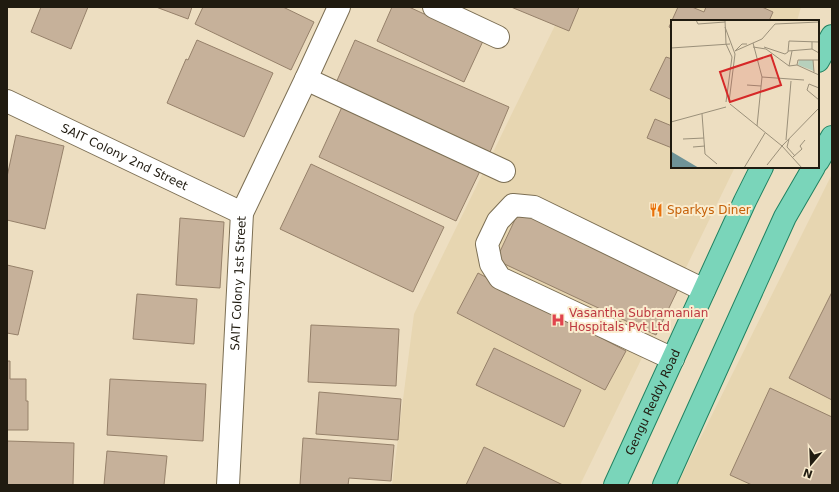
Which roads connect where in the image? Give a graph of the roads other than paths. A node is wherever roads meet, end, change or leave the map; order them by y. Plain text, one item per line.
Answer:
1 (339, 7) edge
2 (434, 7) edge
3 (832, 36) edge
4 (498, 37) dead end
5 (819, 59) edge
6 (306, 79) junction
7 (7, 101) edge
8 (832, 137) edge
9 (819, 159) edge
10 (762, 168) edge
11 (813, 168) edge
12 (504, 171) dead end
13 (242, 213) junction
14 (704, 290) junction
15 (672, 359) junction
16 (228, 485) edge
17 (615, 485) edge
18 (664, 485) edge

1 - 6 street, SAIT Colony 1st Street
2 - 4 street
3 - 5 main road
6 - 12 street
6 - 13 street, SAIT Colony 1st Street
7 - 13 street, SAIT Colony 2nd Street
8 - 9 main road
10 - 14 main road, Gengu Reddy Road
11 - 18 main road
13 - 16 street, SAIT Colony 1st Street
14 - 15 main road, Gengu Reddy Road
14 - 15 street
15 - 17 main road, Gengu Reddy Road

